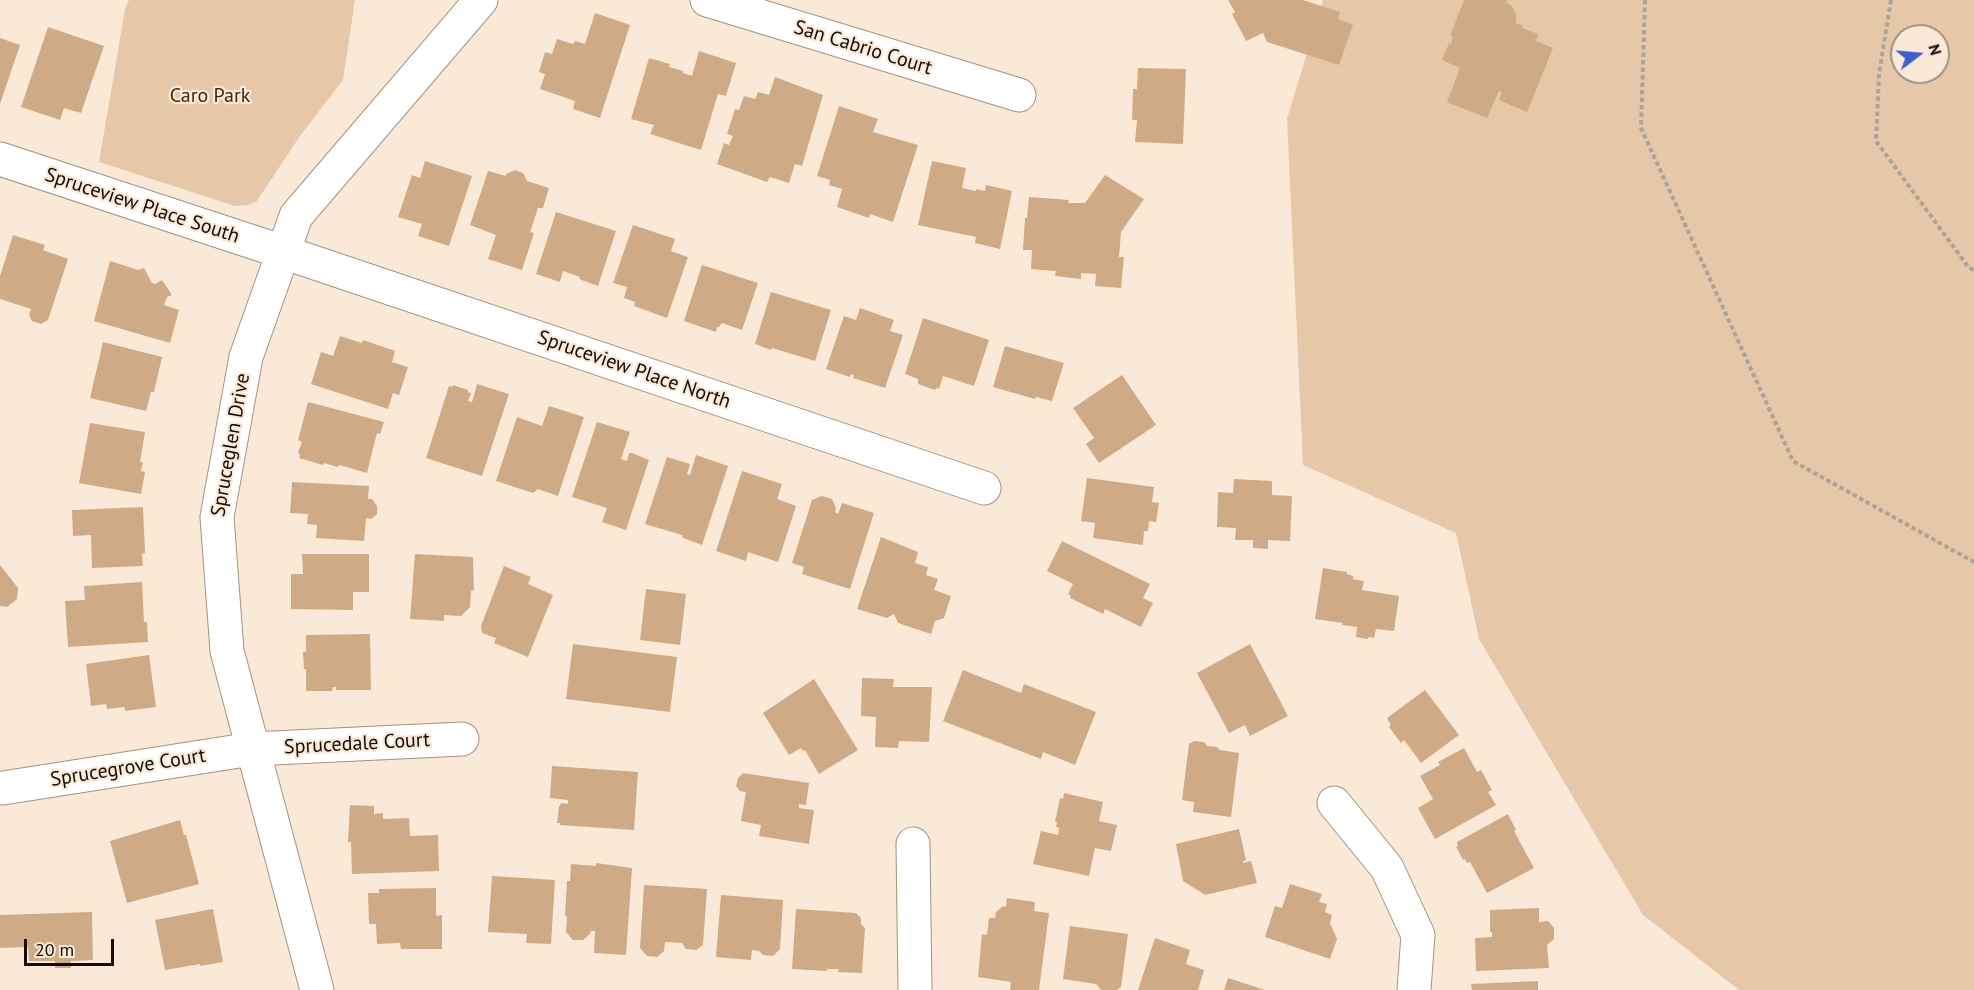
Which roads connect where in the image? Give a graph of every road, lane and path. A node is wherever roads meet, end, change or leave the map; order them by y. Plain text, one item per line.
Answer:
1 (481, 0) edge
2 (707, 0) edge
3 (1644, 0) edge
4 (1891, 0) edge
5 (1019, 95) dead end
6 (0, 159) edge
7 (283, 252) junction
8 (1974, 270) edge
9 (984, 488) dead end
10 (1974, 562) edge
11 (462, 739) dead end
12 (252, 749) junction
13 (3, 788) dead end
14 (1334, 803) dead end
15 (914, 844) dead end
16 (317, 990) edge
17 (915, 990) edge
18 (1414, 990) edge

1 - 7 street, Spruceglen Drive
2 - 5 street, San Cabrio Court
3 - 10 path
4 - 8 path
6 - 7 street, Spruceview Place South
7 - 9 street, Spruceview Place North
7 - 12 street, Spruceglen Drive
11 - 12 street, Sprucedale Court
12 - 13 street, Sprucegrove Court
12 - 16 street, Spruceglen Drive
14 - 18 street
15 - 17 street

